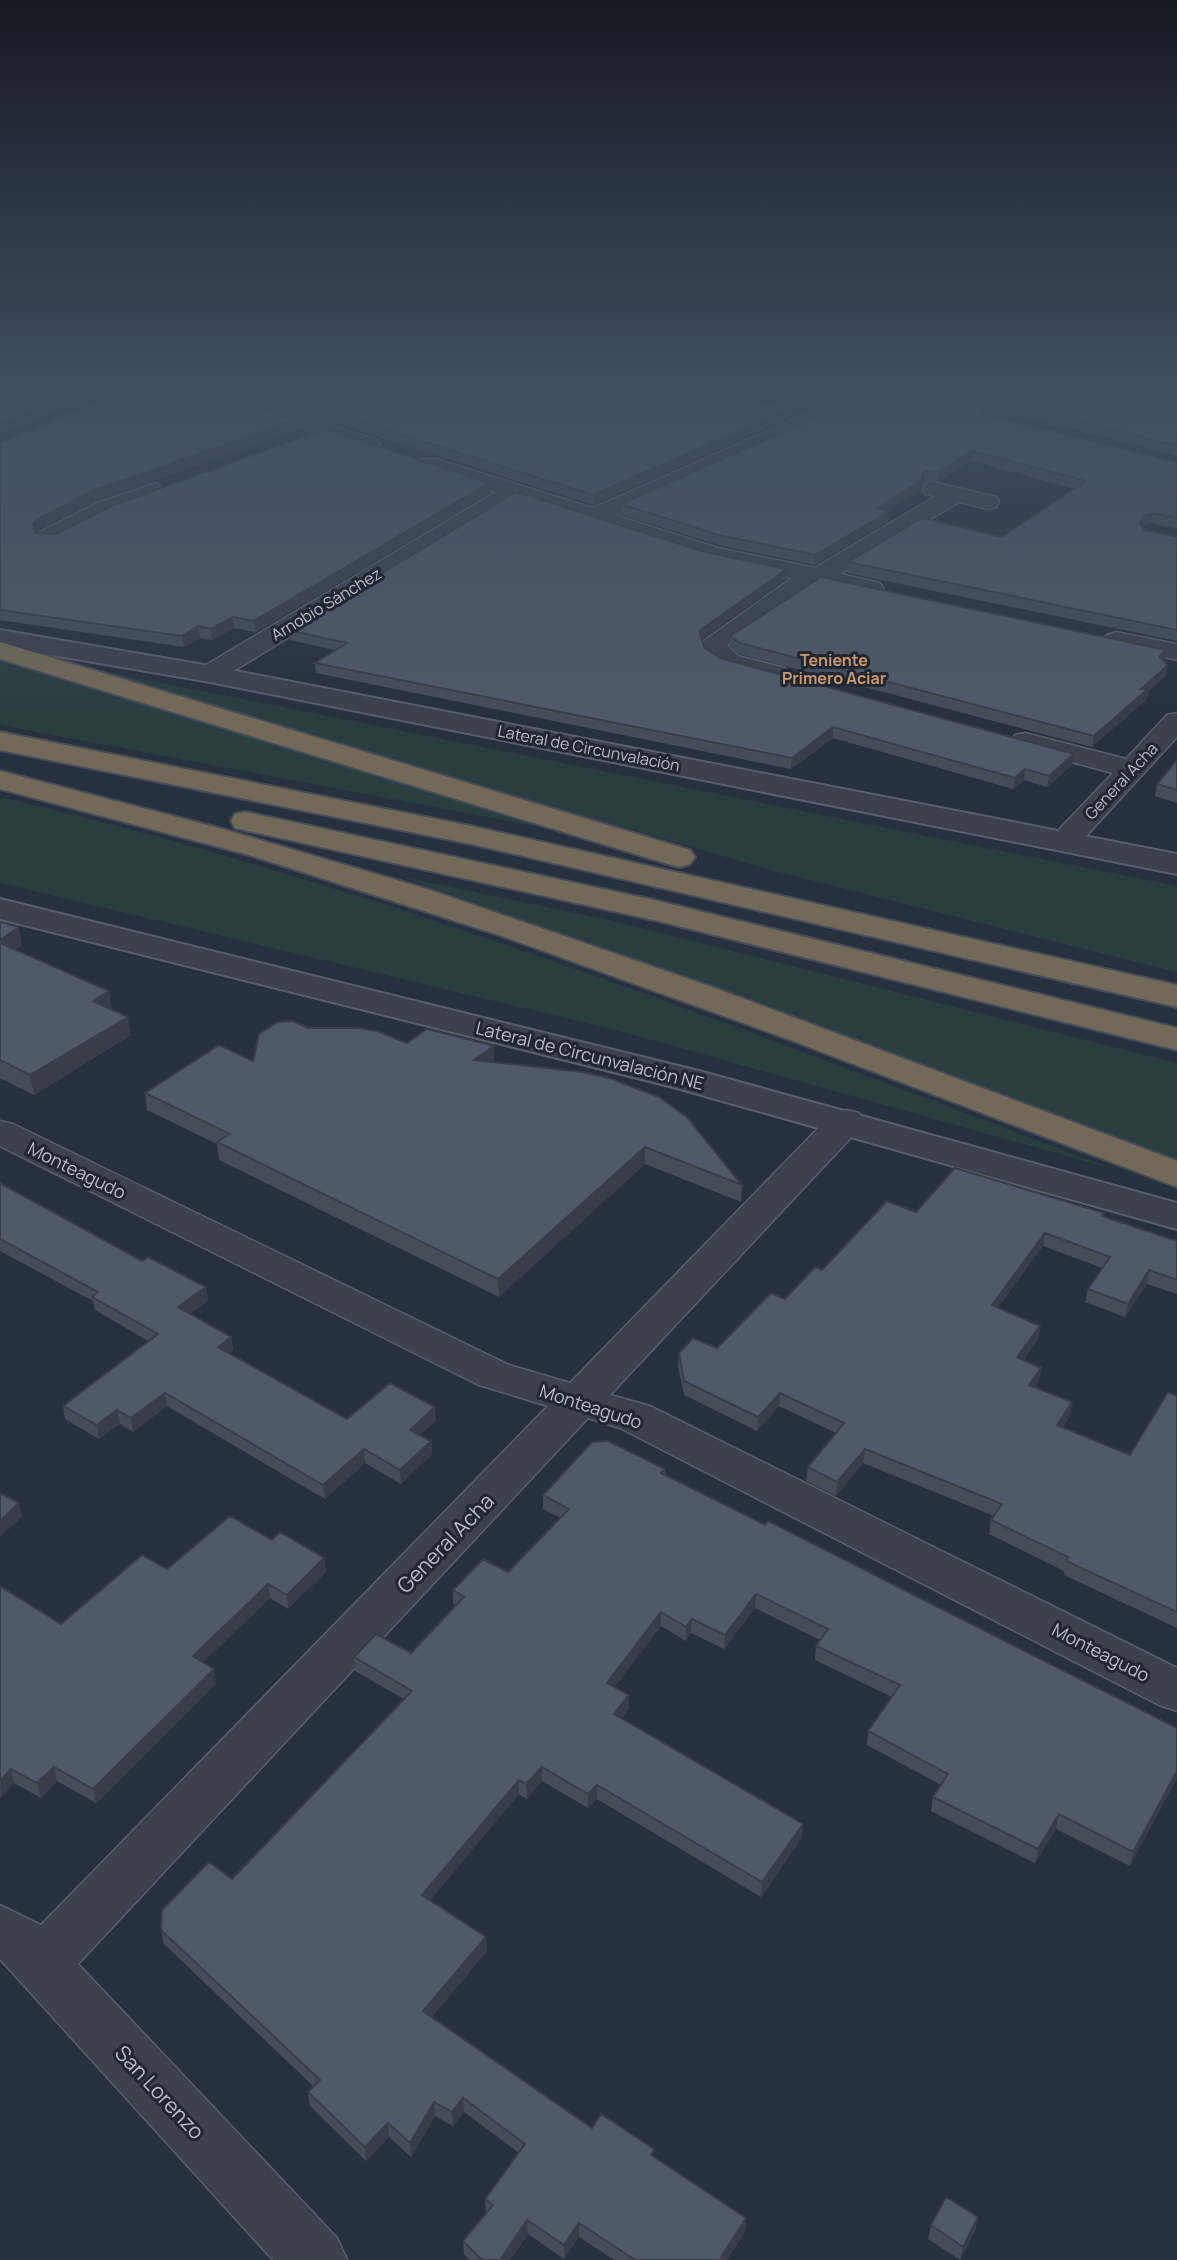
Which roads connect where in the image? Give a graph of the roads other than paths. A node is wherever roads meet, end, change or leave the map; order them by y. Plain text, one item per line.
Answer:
1 (132, 498) edge
2 (502, 498) edge
3 (538, 498) edge
4 (633, 498) edge
5 (948, 498) edge
6 (974, 498) edge
7 (988, 502) dead end
8 (594, 516) junction
9 (48, 537) edge
10 (816, 576) junction
11 (898, 593) edge
12 (1097, 636) edge
13 (0, 638) edge
14 (0, 650) edge
15 (1177, 652) edge
16 (210, 674) junction
17 (796, 679) edge
18 (1177, 721) edge
19 (998, 733) edge
20 (0, 741) edge
21 (1132, 769) junction
22 (0, 771) edge
23 (0, 780) edge
24 (1065, 841) junction
25 (1177, 864) edge
26 (0, 909) edge
27 (1109, 979) junction
28 (1177, 996) edge
29 (1177, 1039) edge
30 (846, 1121) junction
31 (0, 1132) edge
32 (1177, 1175) edge
33 (1177, 1216) edge
34 (581, 1401) junction
35 (1177, 1691) edge
36 (21, 1947) edge
37 (315, 2260) edge

1 - 9 street
2 - 16 street, Arnobio Sánchez
3 - 8 street
4 - 8 street
5 - 10 street
6 - 7 street
8 - 10 street
10 - 11 street
10 - 17 street
12 - 15 street
13 - 16 street, Lateral de Circunvalación
14 - 27 highway
16 - 24 street, Lateral de Circunvalación
18 - 21 street, General Acha
19 - 21 street
20 - 27 highway
21 - 24 street, General Acha
22 - 29 highway
23 - 32 highway
24 - 25 street, Lateral de Circunvalación
26 - 30 street, Lateral de Circunvalación NE
27 - 28 highway
30 - 33 street, Lateral de Circunvalación NE
30 - 34 street, General Acha
31 - 34 street, Monteagudo
34 - 35 street, Monteagudo
34 - 36 street, General Acha
36 - 37 street, San Lorenzo

